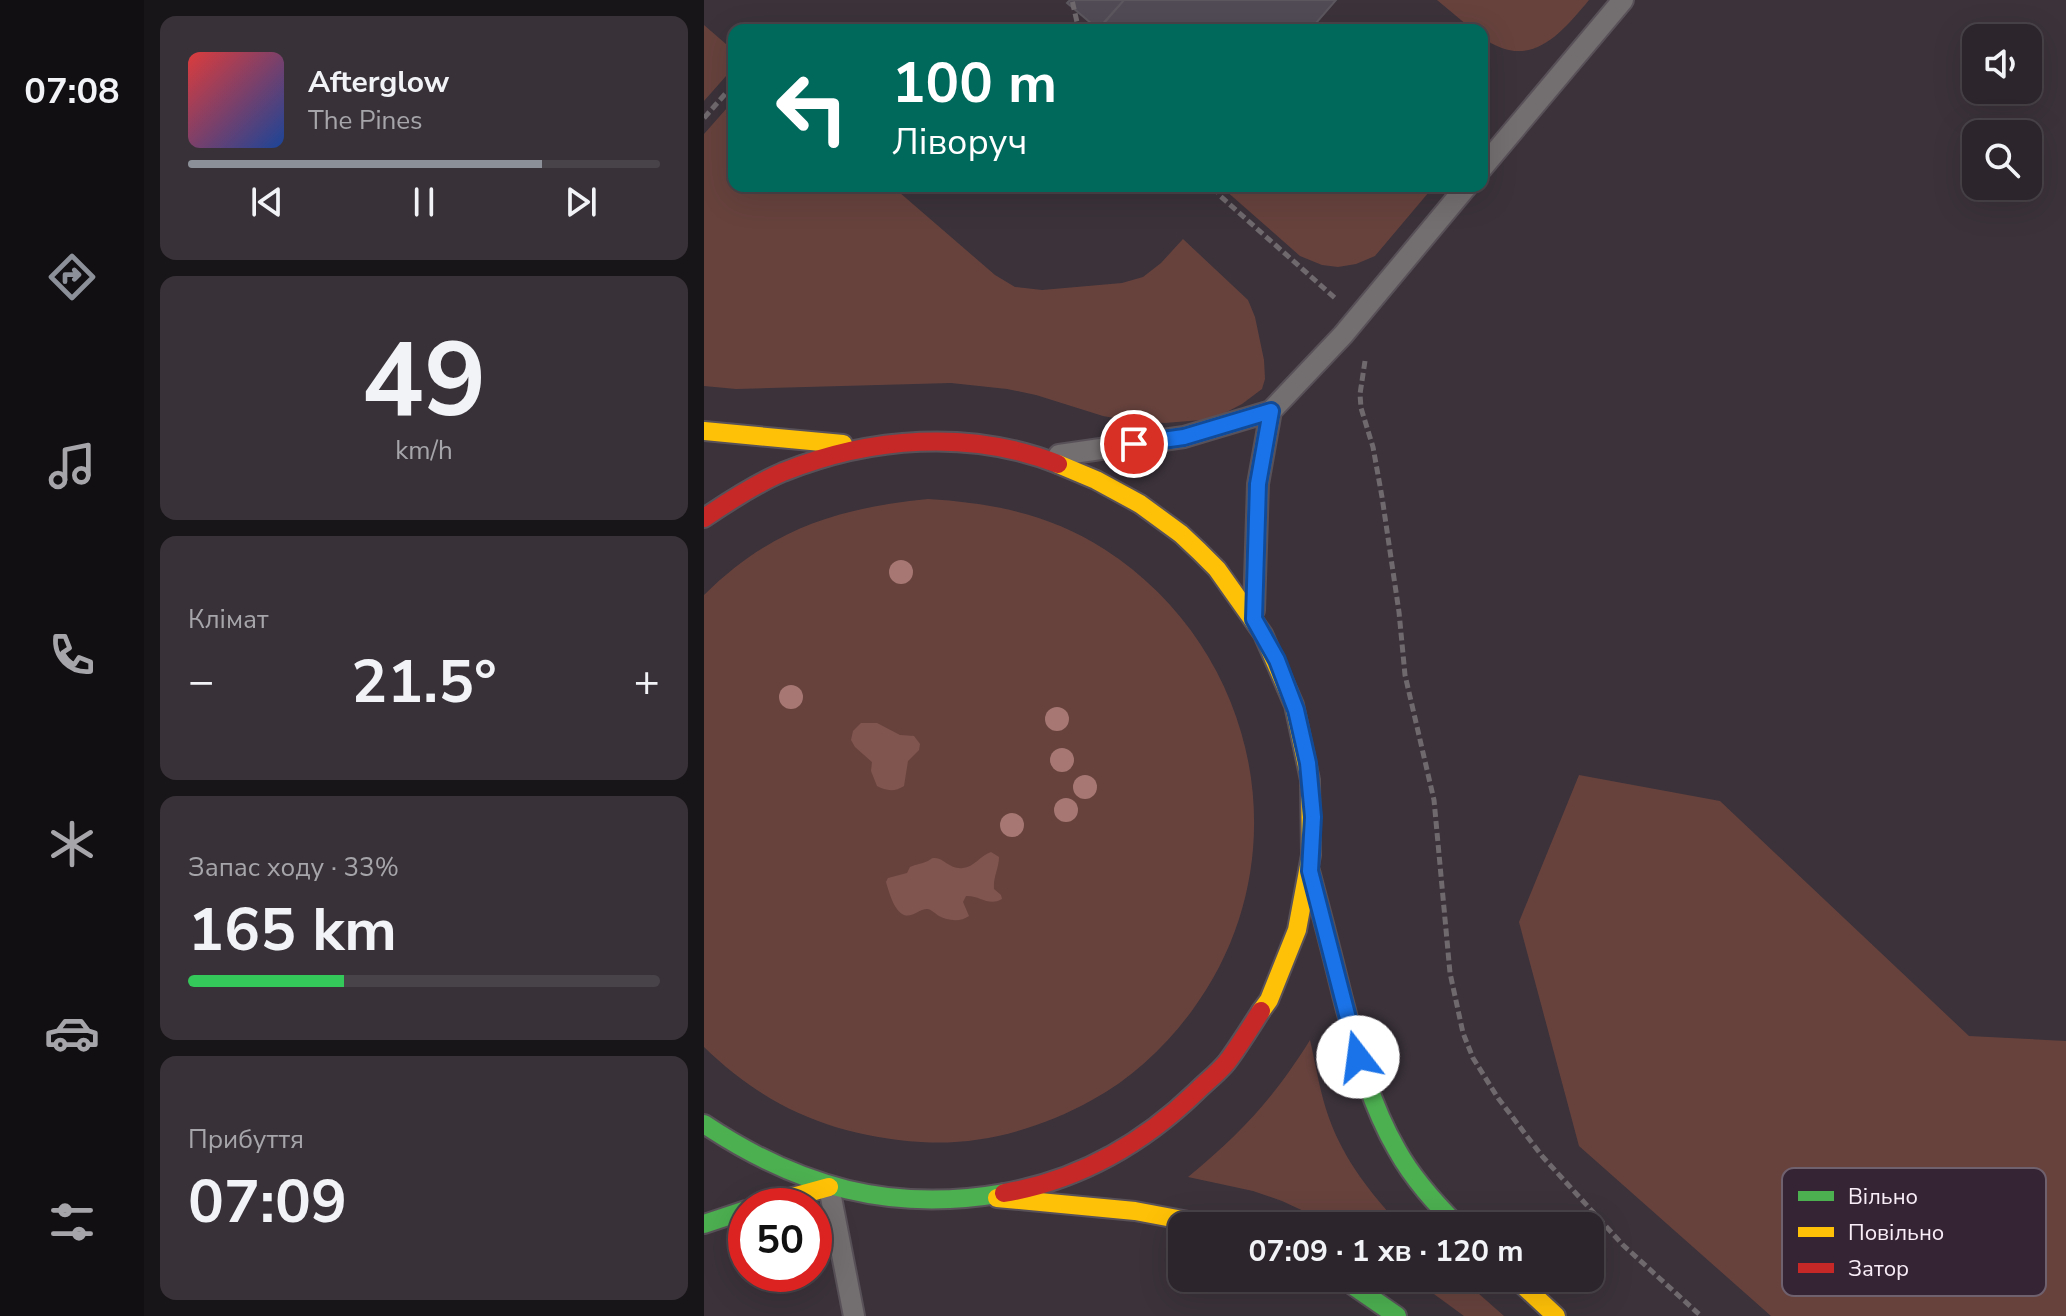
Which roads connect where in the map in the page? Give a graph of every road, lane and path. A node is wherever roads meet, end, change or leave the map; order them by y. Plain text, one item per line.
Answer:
1 (1072, 0) edge
2 (1623, 0) edge
3 (1075, 24) edge
4 (728, 91) edge
5 (704, 118) edge
6 (1488, 161) edge
7 (1218, 192) edge
8 (1462, 192) edge
9 (1357, 318) junction
10 (1271, 411) junction
11 (704, 431) edge
12 (874, 446) junction
13 (1039, 457) junction
14 (704, 518) edge
15 (1254, 619) junction
16 (1310, 871) junction
17 (704, 1124) edge
18 (829, 1187) junction
19 (825, 1188) edge
20 (991, 1197) junction
21 (1444, 1212) edge
22 (728, 1216) edge
23 (1168, 1216) edge
24 (704, 1224) edge
25 (1362, 1292) edge
26 (1530, 1292) edge
27 (854, 1316) edge
28 (1397, 1316) edge
29 (1556, 1316) edge
30 (1701, 1316) edge

1 - 3 path
2 - 6 lane
4 - 5 path
7 - 9 path
8 - 9 lane
9 - 10 lane
9 - 30 path
10 - 13 lane
10 - 15 lane
11 - 12 main road
12 - 13 main road
12 - 14 main road
13 - 15 main road
15 - 16 main road
16 - 20 main road
16 - 21 main road
17 - 18 main road
18 - 19 main road
18 - 20 main road
18 - 27 lane
20 - 23 main road
22 - 24 main road
25 - 28 main road
26 - 29 main road

